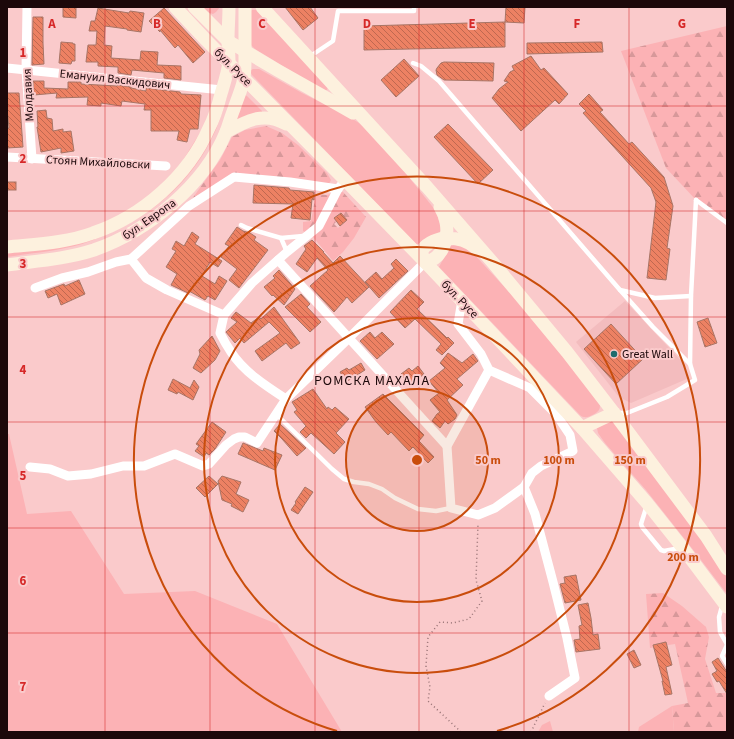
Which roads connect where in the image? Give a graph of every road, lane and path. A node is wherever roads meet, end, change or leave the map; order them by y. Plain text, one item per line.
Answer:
1 (27, 7) edge
2 (175, 7) edge
3 (194, 7) edge
4 (229, 7) edge
5 (245, 7) edge
6 (262, 7) edge
7 (414, 7) edge
8 (228, 41) junction
9 (245, 52) junction
10 (308, 58) junction
11 (229, 63) junction
12 (413, 63) dead end
13 (7, 68) edge
14 (26, 70) junction
15 (244, 78) junction
16 (222, 90) junction
17 (369, 125) junction
18 (295, 129) junction
19 (226, 132) junction
20 (7, 157) edge
21 (32, 159) junction
22 (166, 166) dead end
23 (341, 184) junction
24 (427, 188) junction
25 (727, 224) edge
26 (241, 225) dead end
27 (307, 236) junction
28 (281, 238) junction
29 (446, 238) junction
30 (7, 247) edge
31 (287, 252) junction
32 (131, 259) junction
33 (278, 260) junction
34 (425, 262) junction
35 (494, 264) junction
36 (7, 265) edge
37 (36, 288) dead end
38 (620, 290) junction
39 (690, 296) junction
40 (462, 300) junction
41 (224, 315) junction
42 (349, 338) junction
43 (690, 364) junction
44 (489, 370) junction
45 (286, 399) junction
46 (614, 413) junction
47 (276, 414) junction
48 (582, 428) junction
49 (447, 446) junction
50 (30, 467) dead end
51 (524, 487) junction
52 (647, 503) junction
53 (451, 508) junction
54 (478, 515) junction
55 (682, 547) junction
56 (727, 568) edge
57 (725, 604) edge
58 (727, 644) edge
59 (727, 664) edge
60 (548, 696) joint
61 (461, 732) edge
62 (531, 732) edge

1 - 14 street, Молдавия
2 - 11 main road, бул. Русе
3 - 8 main road, бул. Русе
4 - 8 main road, бул. Европа
5 - 9 main road, бул. Европа
6 - 10 main road, бул. Русе
7 - 10 lane
8 - 9 main road, бул. Русе
8 - 11 main road, бул. Европа
9 - 15 main road, бул. Европа
9 - 17 main road, бул. Русе
10 - 17 main road, бул. Русе
11 - 15 main road, бул. Русе
11 - 16 main road, бул. Европа
12 - 38 lane
13 - 14 street, Емануил Васкидович
14 - 16 street, Емануил Васкидович
14 - 21 street, Молдавия
15 - 18 main road, бул. Русе
15 - 19 main road, бул. Европа
16 - 30 main road, бул. Европа
17 - 24 main road, бул. Русе
18 - 19 main road
18 - 23 main road, бул. Русе
19 - 36 main road, бул. Европа
20 - 21 street, Стоян Михайловски
21 - 22 street, Стоян Михайловски
23 - 27 street
23 - 32 street
23 - 34 main road, бул. Русе
24 - 29 main road
24 - 35 main road, бул. Русе
25 - 39 lane
26 - 28 lane
27 - 28 lane
27 - 31 street
28 - 31 lane
29 - 34 main road
29 - 35 main road
31 - 33 street
32 - 37 street
32 - 41 street
33 - 41 street
33 - 42 street
34 - 40 main road, бул. Русе
34 - 42 street
35 - 46 main road, бул. Русе
38 - 39 lane
38 - 43 lane
39 - 43 lane
40 - 44 street
40 - 48 main road, бул. Русе
41 - 45 street
42 - 45 street
42 - 49 street
43 - 46 lane
44 - 49 street
44 - 51 street
45 - 47 street
46 - 48 main road
46 - 56 main road, бул. Русе
47 - 50 street
47 - 53 lane
48 - 52 main road, бул. Русе
49 - 53 street
51 - 54 street
51 - 60 street
52 - 55 main road, бул. Русе
52 - 55 lane
53 - 54 street
54 - 61 path
55 - 57 main road, бул. Русе
57 - 58 lane
58 - 59 lane
60 - 62 path

